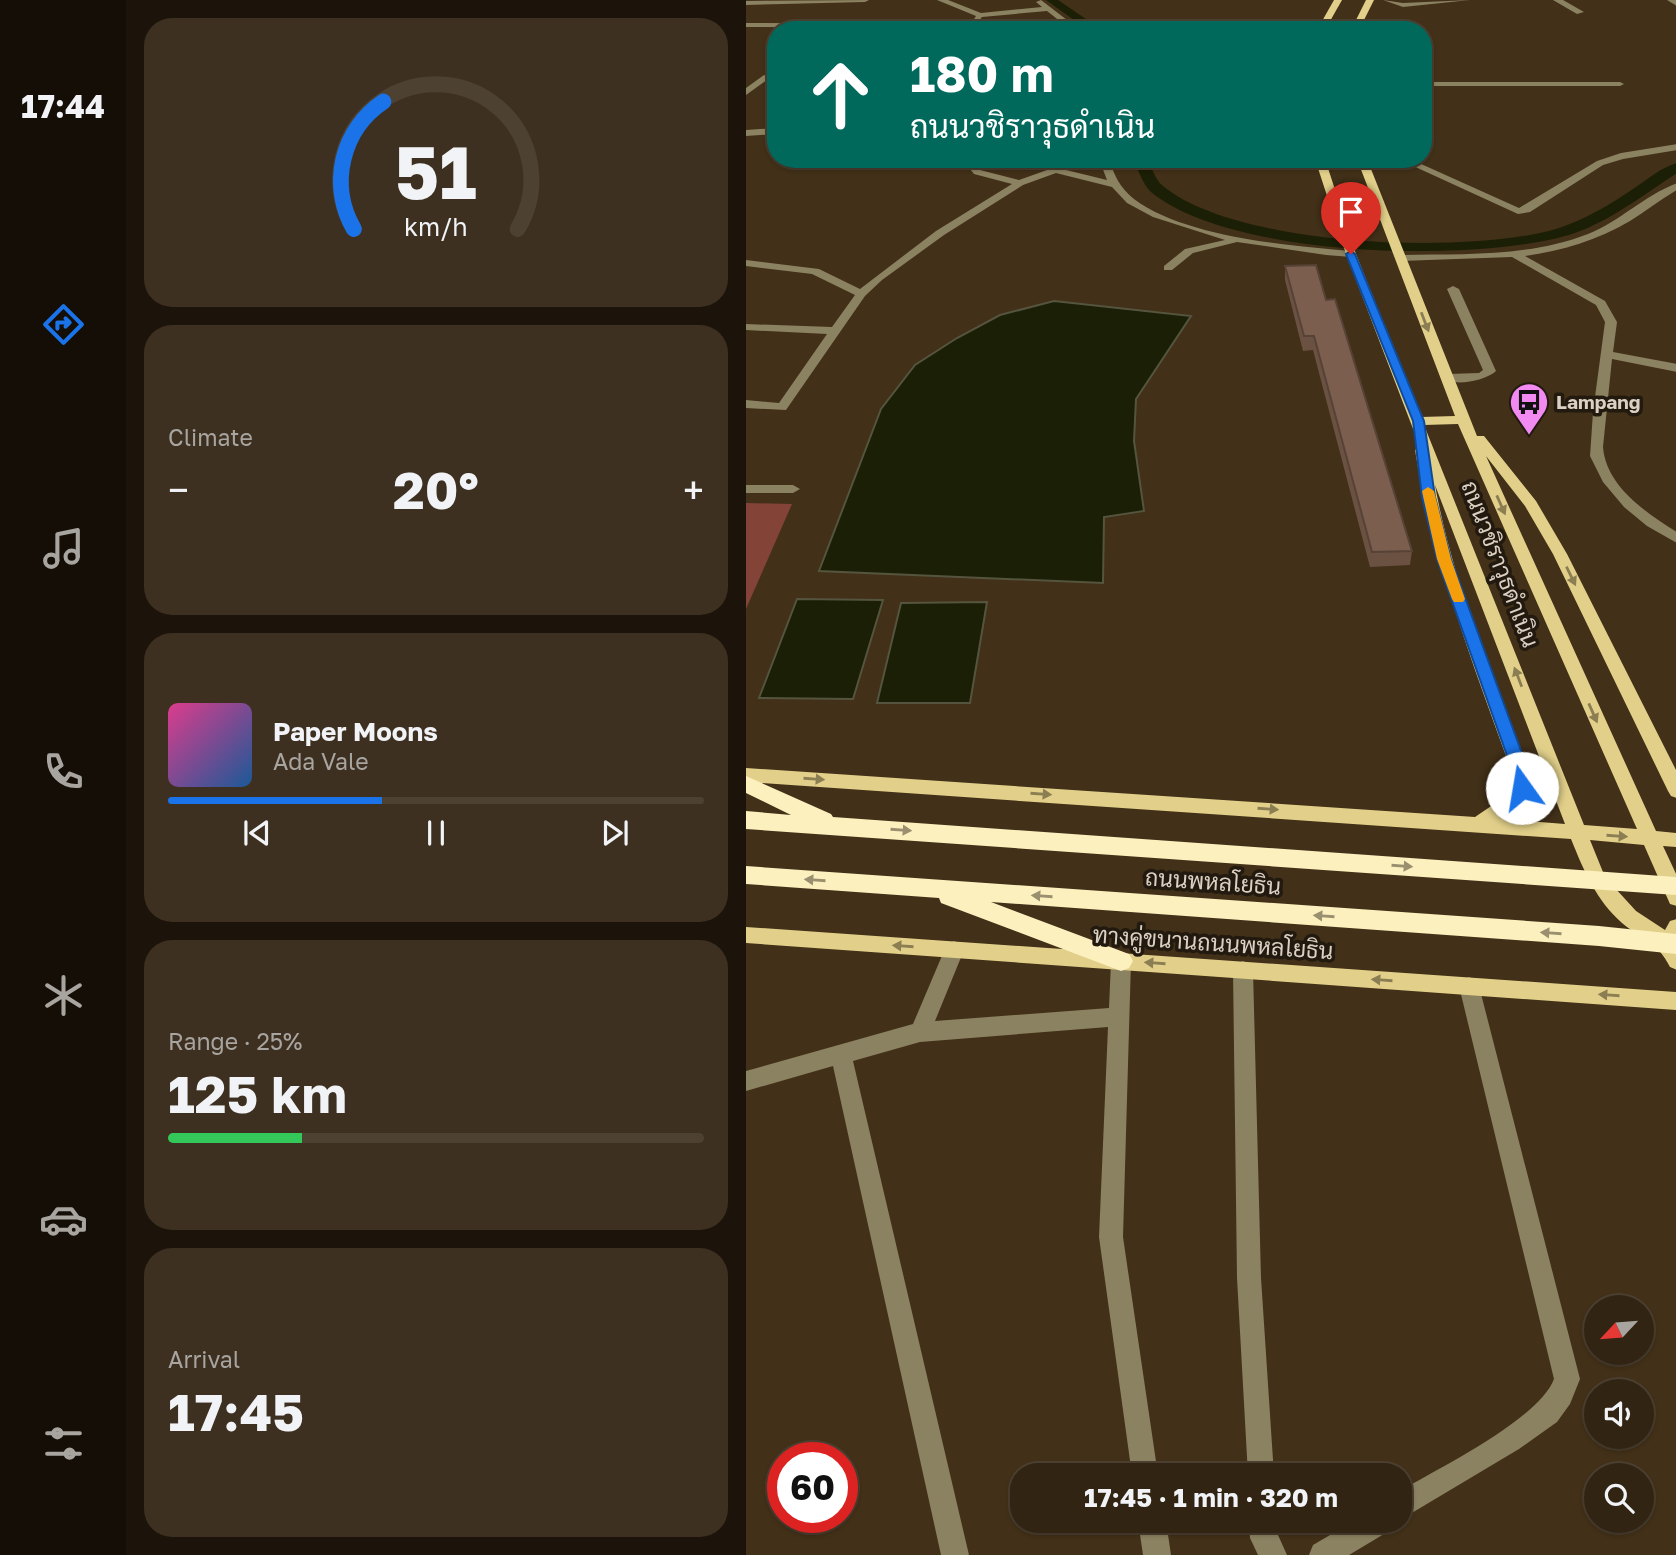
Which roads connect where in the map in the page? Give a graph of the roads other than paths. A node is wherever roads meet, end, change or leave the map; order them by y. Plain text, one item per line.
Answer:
1 (865, 0) edge
2 (941, 0) edge
3 (1038, 0) edge
4 (1338, 0) edge
5 (1370, 0) edge
6 (1387, 0) edge
7 (1466, 0) edge
8 (1557, 0) edge
9 (1671, 0) edge
10 (746, 3) edge
11 (1676, 4) edge
12 (1048, 9) junction
13 (1580, 12) dead end
14 (1007, 13) junction
15 (980, 15) junction
16 (976, 21) edge
17 (1012, 21) dead end
18 (1064, 21) edge
19 (1326, 21) edge
20 (1360, 21) edge
21 (746, 25) edge
22 (767, 25) edge
23 (767, 77) dead end
24 (1432, 84) edge
25 (1620, 84) dead end
26 (746, 92) edge
27 (767, 132) edge
28 (746, 133) edge
29 (1676, 146) edge
30 (973, 168) edge
31 (1060, 168) edge
32 (1108, 168) edge
33 (1323, 168) edge
34 (1366, 168) edge
35 (1422, 168) edge
36 (1054, 170) junction
37 (1020, 183) junction
38 (1115, 185) junction
39 (1676, 186) edge
40 (1240, 240) junction
41 (1351, 254) junction
42 (1516, 255) junction
43 (1400, 258) junction
44 (746, 263) edge
45 (1168, 268) dead end
46 (1453, 289) dead end
47 (861, 294) junction
48 (746, 327) edge
49 (834, 331) junction
50 (1607, 354) junction
51 (1676, 368) edge
52 (1448, 378) junction
53 (746, 404) edge
54 (1463, 420) junction
55 (1419, 421) junction
56 (746, 489) edge
57 (793, 489) dead end
58 (1676, 539) edge
59 (746, 775) edge
60 (746, 783) edge
61 (1676, 791) edge
62 (746, 820) edge
63 (1477, 824) junction
64 (833, 825) junction
65 (1578, 833) junction
66 (1649, 838) junction
67 (1676, 839) edge
68 (746, 875) edge
69 (1597, 881) junction
70 (927, 888) junction
71 (1675, 890) edge
72 (746, 935) edge
73 (1674, 944) edge
74 (954, 950) junction
75 (1121, 961) junction
76 (1243, 970) junction
77 (1469, 986) junction
78 (1676, 1002) edge
79 (1119, 1017) junction
80 (920, 1032) junction
81 (841, 1054) junction
82 (746, 1081) edge
83 (1143, 1463) edge
84 (1259, 1463) edge
85 (1412, 1500) edge
86 (1154, 1533) edge
87 (1264, 1533) edge
88 (1359, 1533) edge
89 (955, 1555) edge
90 (1157, 1555) edge
91 (1273, 1555) edge
92 (1323, 1555) edge

1 - 10 street
2 - 15 street
3 - 12 street
4 - 19 main road
5 - 20 main road
6 - 7 street
8 - 13 street
9 - 11 street
12 - 14 street
12 - 18 street
14 - 15 street
14 - 17 street
15 - 16 street
21 - 22 street
23 - 26 street
24 - 25 street
27 - 28 street
29 - 35 street
30 - 37 street
31 - 36 street
32 - 38 street
33 - 41 main road, ถนนวชิราวุธดำเนิน
34 - 43 main road, ถนนวชิราวุธดำเนิน
36 - 37 street
36 - 38 street
37 - 47 street
38 - 40 street
39 - 42 street
40 - 41 street
40 - 45 street
41 - 55 main road, ถนนวชิราวุธดำเนิน
42 - 43 street
42 - 50 street
43 -> 52 main road, ถนนวชิราวุธดำเนิน
44 - 47 street
46 - 52 street
47 - 49 street
48 - 49 street
49 - 53 street
50 - 51 street
50 - 58 street
52 - 54 main road, ถนนวชิราวุธดำเนิน
54 - 55 main road
54 -> 61 main road
54 -> 66 main road, ถนนวชิราวุธดำเนิน
55 - 63 main road
65 -> 55 main road, ถนนวชิราวุธดำเนิน
56 - 57 street
59 -> 63 main road
60 - 64 highway
62 - 64 highway, ถนนพหลโยธิน
63 - 65 main road
64 -> 69 highway, ถนนพหลโยธิน
65 -> 66 main road
65 - 69 main road, ถนนวชิราวุธดำเนิน
66 - 67 main road
66 - 71 main road, ถนนวชิราวุธดำเนิน
70 -> 68 highway, ถนนพหลโยธิน
69 - 71 highway, ถนนพหลโยธิน
69 - 73 main road, ถนนวชิราวุธดำเนิน
73 -> 70 highway, ถนนพหลโยธิน
70 - 75 highway
74 -> 72 main road, ทางคู่ขนานถนนพหลโยธิน
74 - 75 main road, ทางคู่ขนานถนนพหลโยธิน
74 - 80 street
76 -> 75 main road, ทางคู่ขนานถนนพหลโยธิน
75 - 79 street
77 -> 76 main road, ทางคู่ขนานถนนพหลโยธิน
76 - 84 street
78 -> 77 main road, ทางคู่ขนานถนนพหลโยธิน
77 - 85 street
79 - 80 street
79 - 83 street
80 - 81 street
81 - 82 street
81 - 89 street
86 - 90 street
87 - 91 street
88 - 92 street

